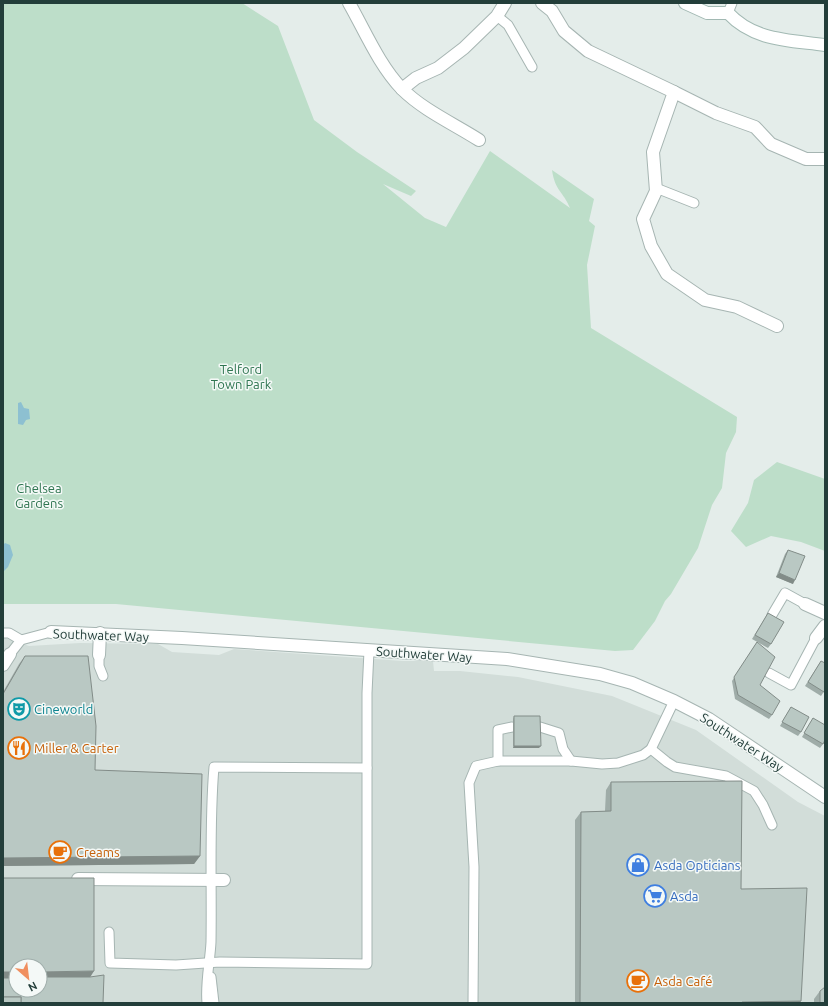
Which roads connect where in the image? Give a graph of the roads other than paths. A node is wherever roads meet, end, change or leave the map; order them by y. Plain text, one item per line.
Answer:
1 (349, 3) edge
2 (505, 3) edge
3 (542, 3) edge
4 (685, 3) edge
5 (730, 8) edge
6 (497, 16) junction
7 (825, 45) edge
8 (532, 67) dead end
9 (402, 89) junction
10 (674, 92) junction
11 (479, 140) dead end
12 (825, 160) edge
13 (656, 188) junction
14 (694, 203) dead end
15 (777, 326) dead end
16 (805, 604) joint
17 (825, 613) edge
18 (772, 614) edge
19 (825, 626) edge
20 (51, 632) joint
21 (3, 633) edge
22 (100, 633) junction
23 (816, 638) joint
24 (21, 640) junction
25 (369, 651) junction
26 (10, 654) joint
27 (99, 655) joint
28 (3, 665) edge
29 (769, 673) edge
30 (103, 676) dead end
31 (674, 700) junction
32 (512, 727) edge
33 (540, 727) edge
34 (651, 749) junction
35 (498, 761) junction
36 (571, 761) junction
37 (367, 768) junction
38 (825, 797) edge
39 (772, 825) dead end
40 (65, 879) edge
41 (210, 880) junction
42 (224, 880) dead end
43 (108, 932) dead end
44 (210, 963) junction
45 (207, 1003) edge
46 (214, 1003) edge
47 (473, 1003) edge

1 - 9 street
2 - 6 street
3 - 10 street
4 - 5 street
5 - 7 street
6 - 8 lane
6 - 9 street
9 - 11 street
10 - 12 street
10 - 13 street
13 - 14 lane
13 - 15 street
16 - 17 street
16 - 18 lane
19 - 23 street
20 - 22 street, Southwater Way
20 - 24 lane, Southwater Way
21 - 24 lane
22 - 25 street, Southwater Way
22 - 27 street
23 - 29 lane
24 - 26 lane
25 - 31 street, Southwater Way
25 - 37 lane
26 - 28 street
27 - 30 lane
31 - 34 lane
31 - 38 street, Southwater Way
32 - 35 lane
33 - 36 lane
34 - 36 lane
34 - 39 lane
35 - 36 lane
35 - 47 lane
37 - 41 lane
37 - 44 lane
40 - 41 street
41 - 42 street
41 - 44 lane
43 - 44 lane
44 - 45 lane
44 - 46 lane

